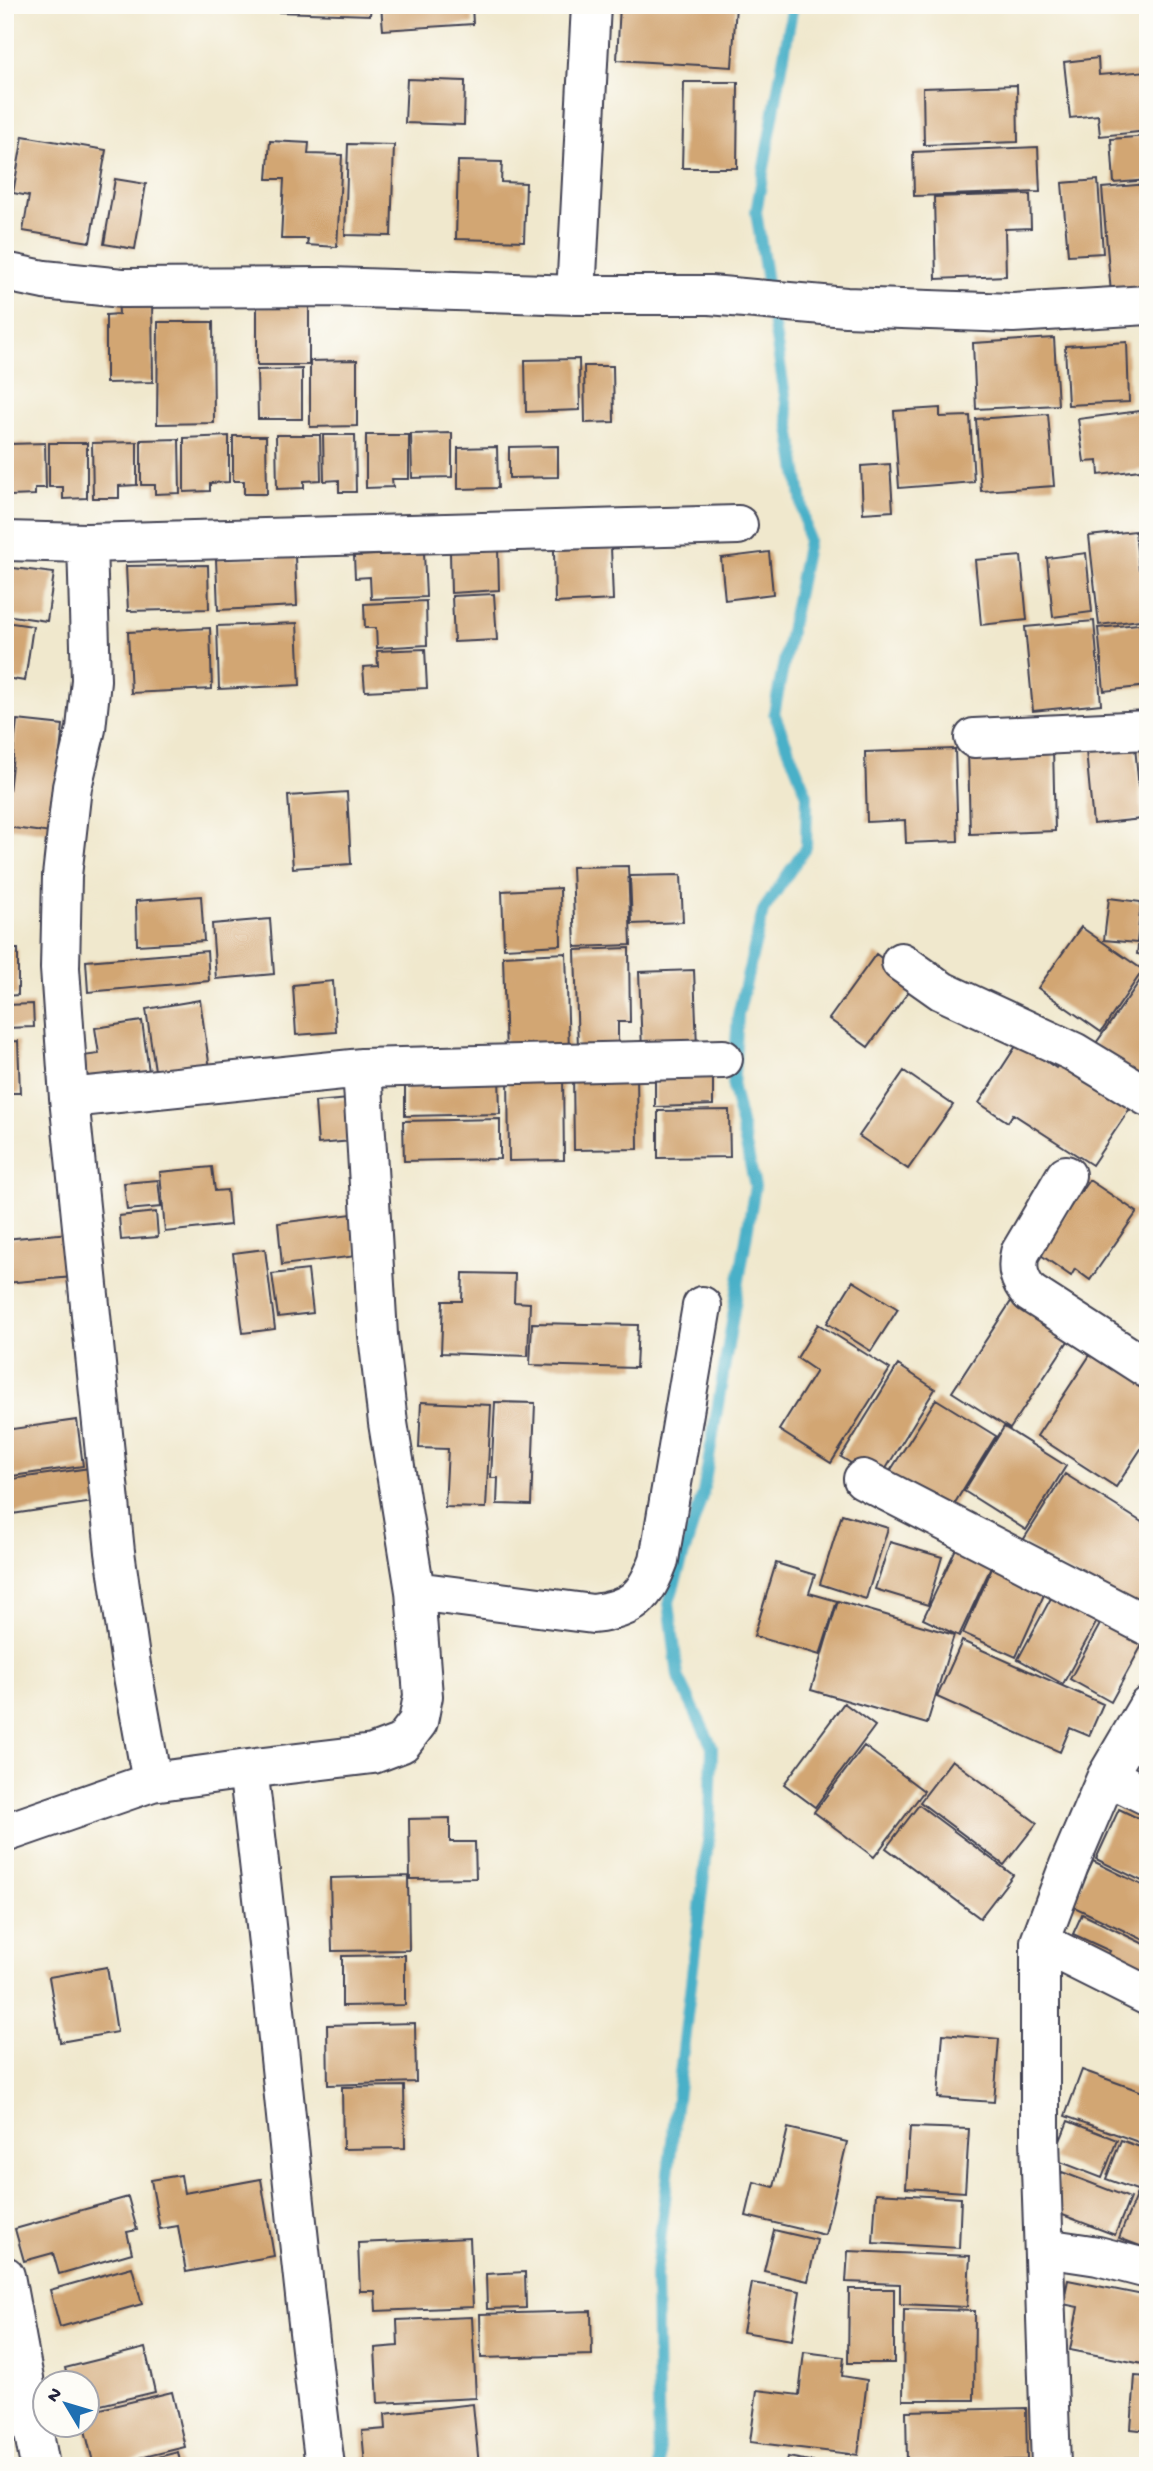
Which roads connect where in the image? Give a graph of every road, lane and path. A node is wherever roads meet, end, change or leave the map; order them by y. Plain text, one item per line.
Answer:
1 (591, 5) edge
2 (5, 272) edge
3 (576, 295) junction
4 (1148, 305) edge
5 (738, 525) dead end
6 (5, 541) edge
7 (87, 543) junction
8 (1148, 730) edge
9 (974, 738) dead end
10 (901, 962) dead end
11 (723, 1059) dead end
12 (362, 1068) junction
13 (1148, 1097) edge
14 (69, 1098) junction
15 (1066, 1175) dead end
16 (702, 1306) dead end
17 (1148, 1369) edge
18 (863, 1479) dead end
19 (415, 1591) junction
20 (1148, 1626) edge
21 (1148, 1706) edge
22 (248, 1769) junction
23 (1107, 1776) junction
24 (152, 1782) junction
25 (1148, 1796) edge
26 (5, 1833) edge
27 (1040, 1942) junction
28 (1148, 1996) edge
29 (1045, 2248) junction
30 (1148, 2269) edge
31 (5, 2276) edge
32 (40, 2466) edge
33 (325, 2466) edge
34 (1051, 2466) edge

1 - 3 street
2 - 3 street
3 - 4 street
5 - 7 street
6 - 7 street
7 - 14 street
8 - 9 street
10 - 13 street
11 - 12 street
12 - 14 street
12 - 19 street
14 - 24 street
15 - 17 street
16 - 19 street
18 - 20 street
19 - 22 street
21 - 23 street
22 - 24 street
22 - 33 street
23 - 25 street
23 - 27 street
24 - 26 street
27 - 28 street
27 - 29 street
29 - 30 street
29 - 34 street
31 - 32 street

